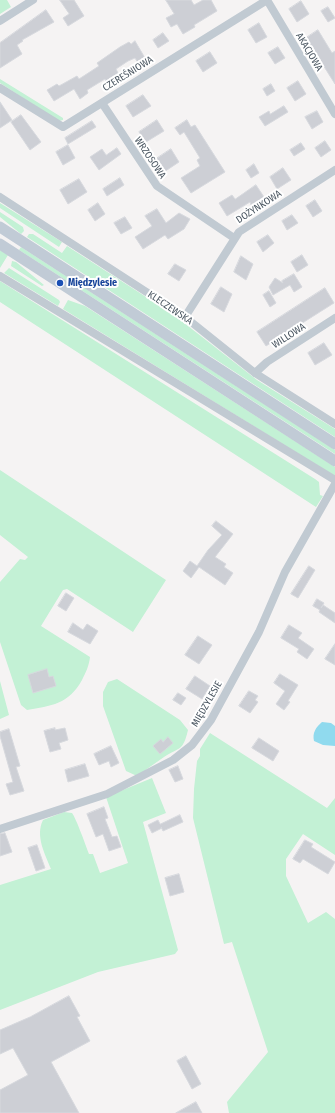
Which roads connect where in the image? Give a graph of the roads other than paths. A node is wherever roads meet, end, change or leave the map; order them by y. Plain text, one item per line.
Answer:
1 (33, 0) edge
2 (267, 0) edge
3 (0, 21) edge
4 (0, 88) edge
5 (102, 102) junction
6 (335, 114) edge
7 (335, 170) edge
8 (0, 197) edge
9 (0, 227) edge
10 (234, 238) junction
11 (0, 244) edge
12 (0, 276) edge
13 (185, 317) junction
14 (335, 318) edge
15 (255, 373) junction
16 (335, 424) edge
17 (335, 444) edge
18 (335, 460) edge
19 (335, 480) edge
20 (335, 484) edge
21 (0, 829) edge

1 - 3 street
2 - 5 street, CZEREŚNIOWA
2 - 6 street, AKACJOWA
4 - 5 street, CZEREŚNIOWA
5 - 10 street, WRZOSOWA
7 - 10 street, DOŻYNKOWA
8 - 13 street, KLECZEWSKA
9 - 17 main road
10 - 13 street, DOŻYNKOWA
11 - 18 main road
12 - 19 street
13 - 15 street, KLECZEWSKA
14 - 15 street, WILLOWA
15 - 16 street, KLECZEWSKA
20 - 21 street, MIĘDZYLESIE

